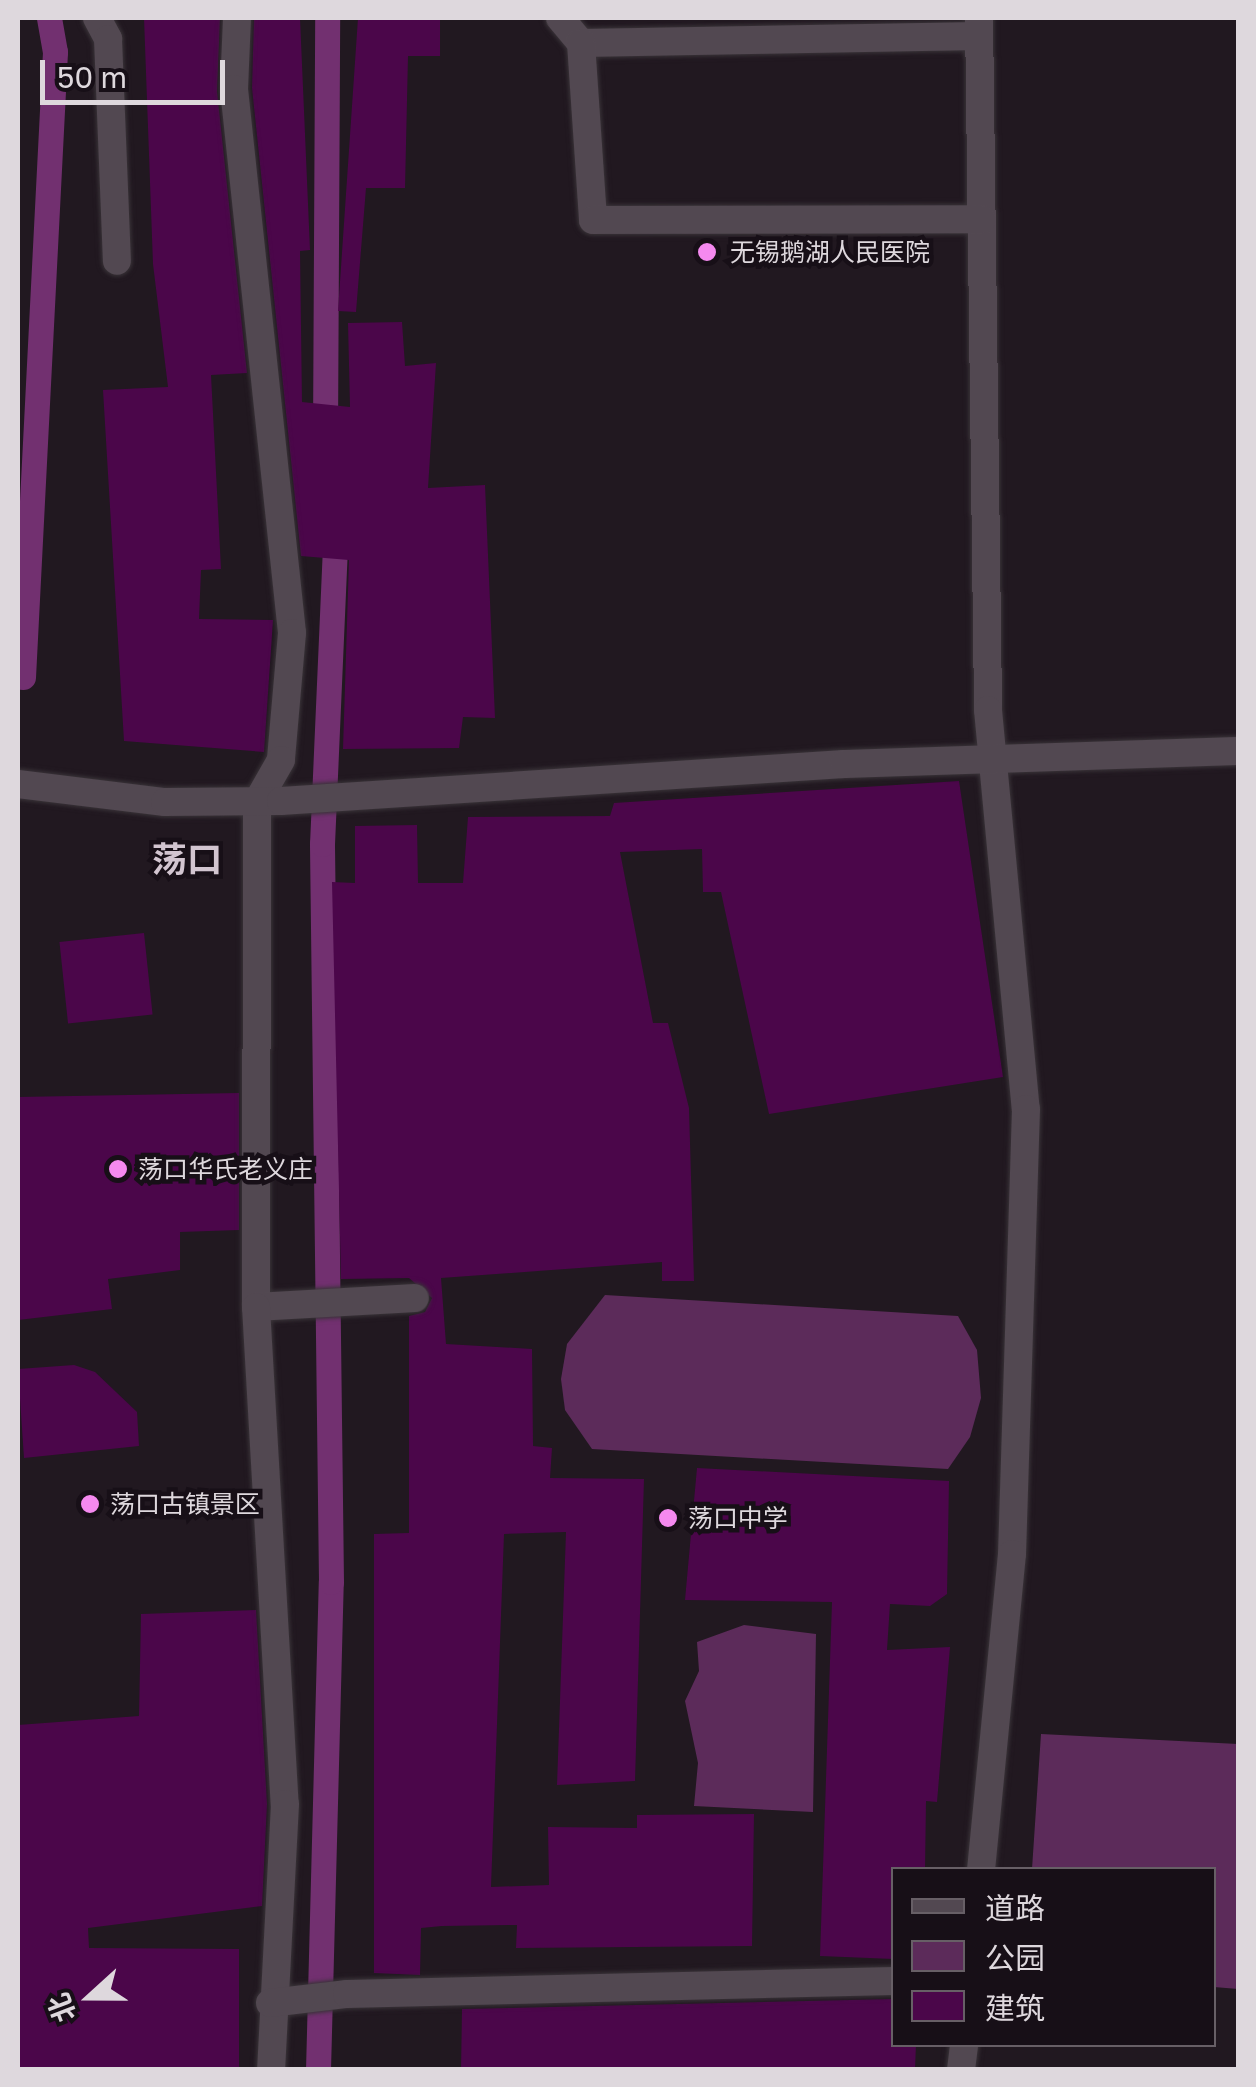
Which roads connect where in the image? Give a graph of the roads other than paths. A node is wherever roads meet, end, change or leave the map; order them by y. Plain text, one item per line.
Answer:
1 (98, 18) edge
2 (238, 18) edge
3 (560, 18) edge
4 (979, 27) edge
5 (581, 43) junction
6 (982, 219) junction
7 (117, 261) dead end
8 (1238, 751) edge
9 (993, 759) junction
10 (18, 784) edge
11 (269, 801) junction
12 (414, 1298) dead end
13 (256, 1308) junction
14 (981, 1867) edge
15 (891, 1981) edge
16 (270, 2002) junction
17 (271, 2070) edge

1 - 7 street
2 - 11 street
3 - 5 street
4 - 5 street
4 - 6 street
5 - 6 street
6 - 9 street
8 - 9 street
9 - 11 street
9 - 14 street
10 - 11 street
11 - 13 street
12 - 13 street
13 - 16 street
15 - 16 street
16 - 17 street

